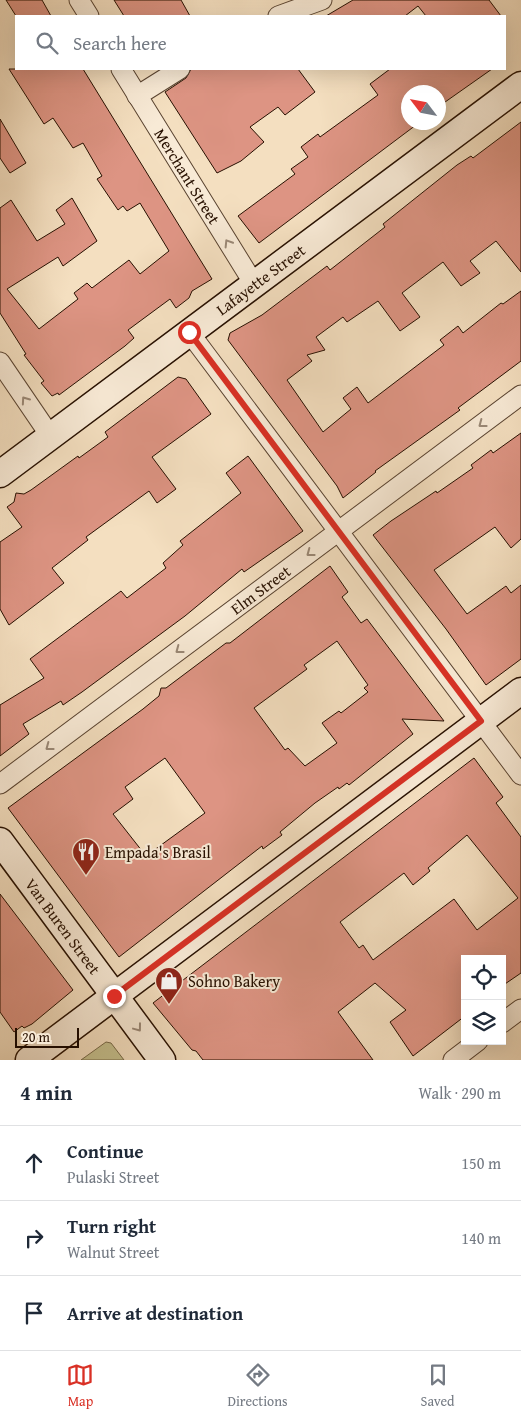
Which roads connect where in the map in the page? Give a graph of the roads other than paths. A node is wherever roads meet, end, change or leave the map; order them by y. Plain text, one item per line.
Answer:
1 (79, 0) edge
2 (322, 0) edge
3 (88, 15) edge
4 (281, 15) edge
5 (122, 70) edge
6 (178, 70) edge
7 (521, 85) edge
8 (137, 96) junction
9 (254, 284) junction
10 (189, 332) junction
11 (0, 362) edge
12 (521, 395) edge
13 (51, 437) junction
14 (0, 474) edge
15 (338, 532) junction
16 (521, 691) edge
17 (481, 721) junction
18 (521, 774) edge
19 (0, 784) edge
20 (0, 842) edge
21 (114, 996) junction
22 (521, 1009) edge
23 (506, 1020) edge
24 (473, 1045) edge
25 (29, 1060) edge
26 (162, 1060) edge
27 (453, 1060) edge

1 - 3 street
2 - 4 street
5 - 8 street, Merchant Street
6 - 8 street
7 - 9 street, Lafayette Street
9 -> 8 street, Merchant Street
9 - 10 street, Lafayette Street
10 - 13 street, Lafayette Street
10 - 15 street
13 -> 11 street
12 -> 15 street, Elm Street
13 - 14 street, Lafayette Street
15 - 17 street
15 -> 19 street, Elm Street
16 - 17 street
17 - 18 street
17 - 21 street
20 - 21 street, Van Buren Street
21 - 25 street
21 -> 26 street, Van Buren Street
22 - 23 street
24 - 27 street

